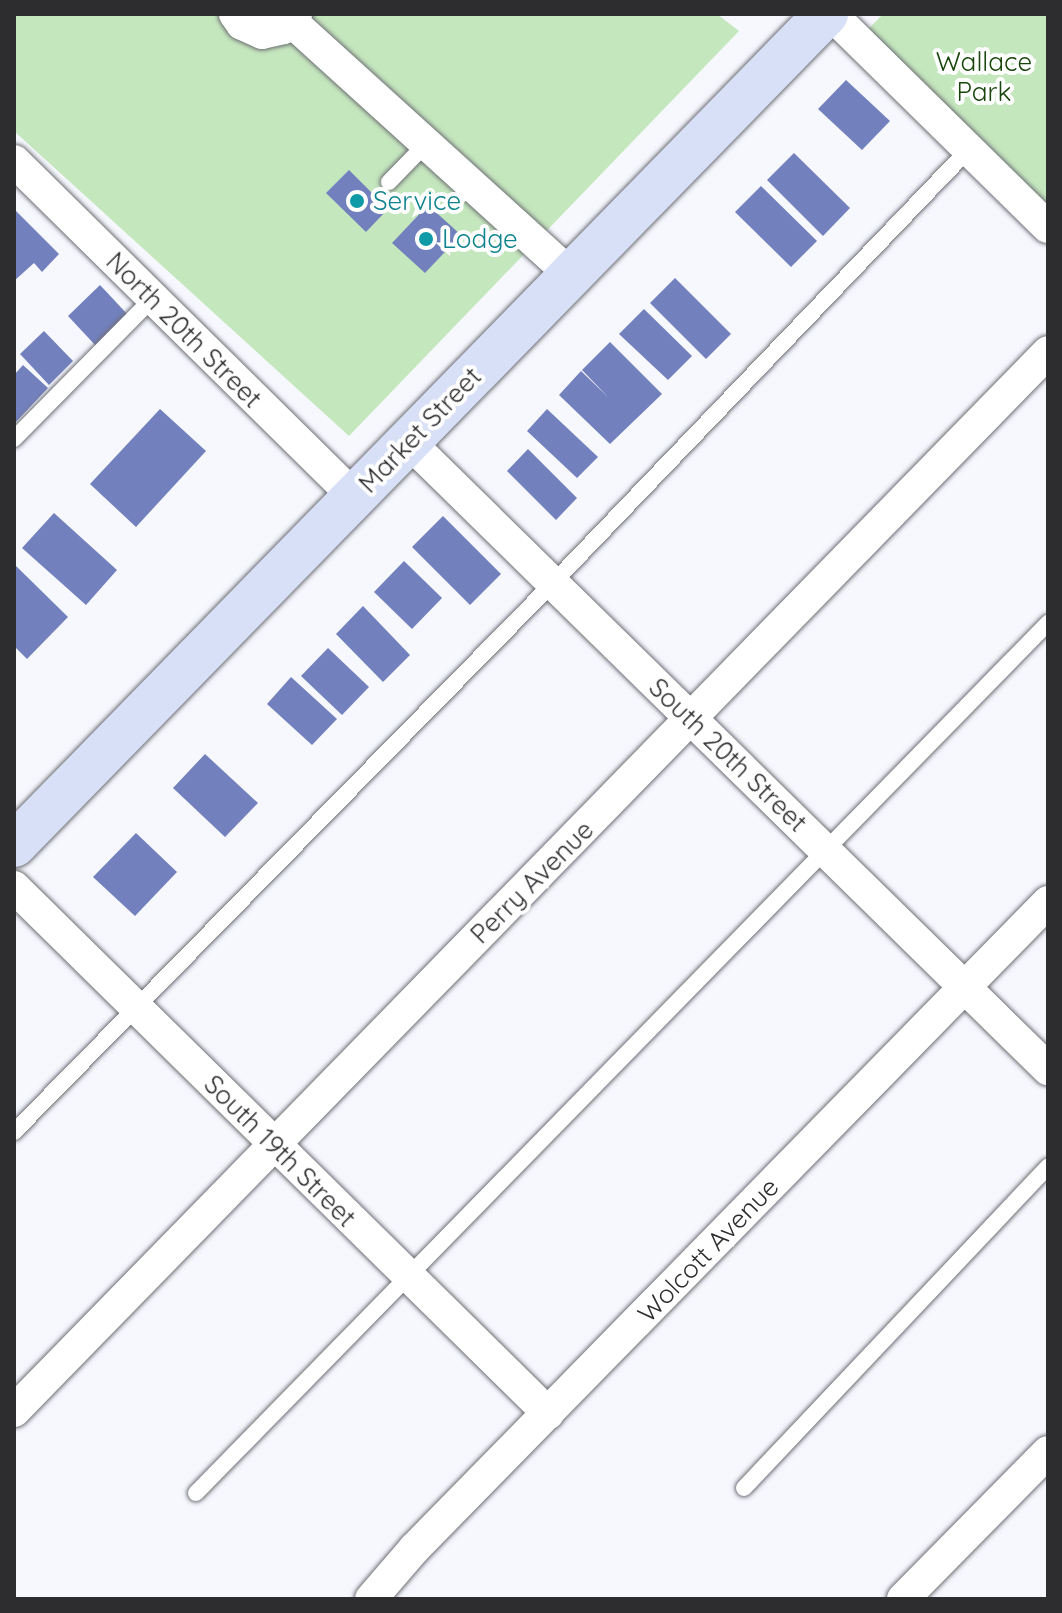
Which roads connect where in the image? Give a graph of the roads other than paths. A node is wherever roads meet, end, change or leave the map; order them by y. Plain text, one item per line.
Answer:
1 (235, 14) edge
2 (828, 14) edge
3 (294, 18) edge
4 (426, 144) junction
5 (969, 149) junction
6 (14, 161) edge
7 (389, 182) dead end
8 (1048, 227) edge
9 (571, 275) junction
10 (152, 299) junction
11 (1048, 352) edge
12 (14, 439) edge
13 (408, 441) junction
14 (355, 497) junction
15 (552, 584) junction
16 (1048, 623) edge
17 (692, 719) junction
18 (14, 845) edge
19 (827, 852) junction
20 (14, 887) edge
21 (1048, 902) edge
22 (965, 987) junction
23 (135, 1007) junction
24 (1048, 1069) edge
25 (14, 1132) edge
26 (274, 1146) junction
27 (1048, 1166) edge
28 (407, 1276) junction
29 (14, 1411) edge
30 (548, 1413) junction
31 (1048, 1452) edge
32 (744, 1488) dead end
33 (196, 1493) dead end
34 (371, 1599) edge
35 (903, 1599) edge

1 - 3 street
2 - 5 street
2 - 9 main road, Market Street
3 - 4 street
4 - 7 lane
4 - 9 street
5 - 8 street
5 - 15 lane
6 - 10 street, North 20th Street
9 - 13 main road, Market Street
10 - 12 lane
10 - 14 street, North 20th Street
11 - 17 street, Perry Avenue
13 - 14 main road, Market Street
13 - 15 street, South 20th Street
14 - 18 main road, Market Street
15 - 17 street, South 20th Street
15 - 23 lane
16 - 19 lane
17 - 19 street, South 20th Street
17 - 26 street, Perry Avenue
19 - 22 street, South 20th Street
19 - 28 lane
20 - 23 street, South 19th Street
21 - 22 street, Wolcott Avenue
22 - 24 street, South 20th Street
22 - 30 street, Wolcott Avenue
23 - 25 lane
23 - 26 street, South 19th Street
26 - 28 street, South 19th Street
26 - 29 street, Perry Avenue
27 - 32 lane
28 - 30 street, South 19th Street
28 - 33 lane
30 - 34 street, Wolcott Avenue
31 - 35 street

